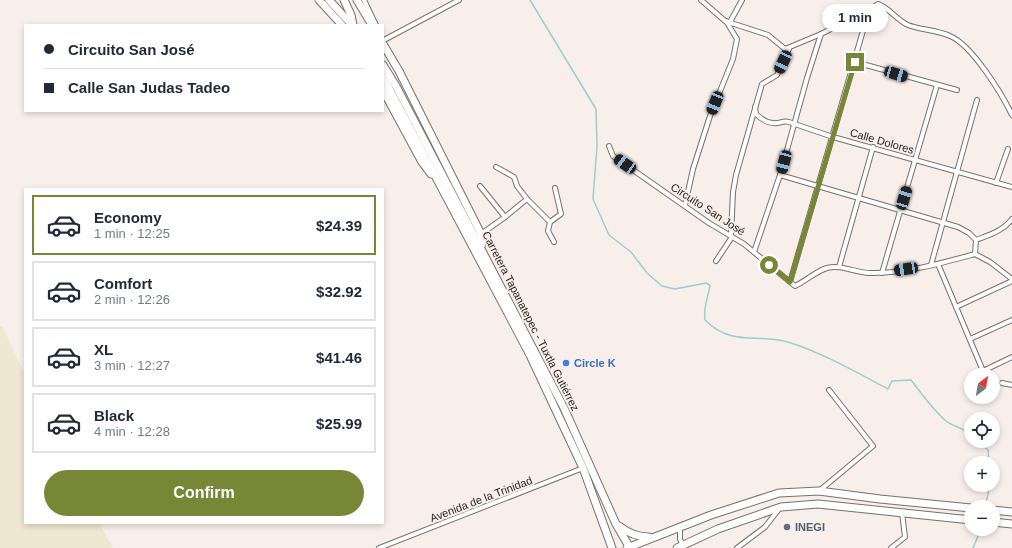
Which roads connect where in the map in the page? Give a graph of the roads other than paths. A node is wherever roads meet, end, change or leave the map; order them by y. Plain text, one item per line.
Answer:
1 (319, 0) edge
2 (329, 0) edge
3 (344, 0) edge
4 (349, 0) edge
5 (357, 0) edge
6 (364, 0) edge
7 (459, 0) edge
8 (702, 0) edge
9 (742, 0) edge
10 (875, 0) edge
11 (878, 4) junction
12 (869, 10) junction
13 (351, 15) junction
14 (725, 21) junction
15 (730, 22) junction
16 (341, 24) edge
17 (352, 24) edge
18 (353, 24) edge
19 (371, 24) edge
20 (376, 24) edge
21 (821, 34) junction
22 (384, 40) edge
23 (384, 43) edge
24 (789, 49) junction
25 (855, 62) junction
26 (384, 67) edge
27 (384, 79) edge
28 (937, 85) junction
29 (957, 90) dead end
30 (384, 92) edge
31 (977, 100) dead end
32 (755, 107) junction
33 (1012, 115) edge
34 (794, 124) junction
35 (833, 137) junction
36 (609, 146) dead end
37 (873, 148) junction
38 (1008, 149) dead end
39 (915, 160) junction
40 (496, 167) dead end
41 (957, 172) junction
42 (780, 174) junction
43 (996, 183) junction
44 (480, 186) dead end
45 (819, 186) junction
46 (1012, 187) edge
47 (555, 188) dead end
48 (446, 194) junction
49 (859, 198) junction
50 (527, 199) junction
51 (685, 205) junction
52 (900, 210) junction
53 (505, 217) junction
54 (1012, 219) edge
55 (550, 222) junction
56 (942, 222) junction
57 (481, 234) junction
58 (732, 236) junction
59 (976, 240) junction
60 (554, 242) dead end
61 (482, 249) junction
62 (754, 252) junction
63 (975, 254) junction
64 (716, 261) dead end
65 (938, 264) junction
66 (931, 265) junction
67 (839, 266) junction
68 (882, 273) junction
69 (1012, 280) edge
70 (790, 282) junction
71 (956, 308) junction
72 (1012, 320) edge
73 (970, 339) junction
74 (1012, 357) edge
75 (1002, 383) dead end
76 (1012, 385) edge
77 (829, 390) dead end
78 (586, 467) junction
79 (819, 491) junction
80 (781, 507) junction
81 (964, 507) edge
82 (1000, 511) edge
83 (902, 512) junction
84 (1012, 512) edge
85 (964, 519) edge
86 (1000, 523) edge
87 (616, 524) junction
88 (1012, 524) edge
89 (680, 527) junction
90 (654, 537) junction
91 (681, 547) edge
92 (379, 548) edge
93 (612, 548) edge
94 (629, 548) edge
95 (737, 548) edge
96 (891, 548) edge

1 - 16 highway
2 - 17 highway
3 - 13 highway
4 - 13 highway
5 - 19 highway
6 - 20 street
7 - 22 street
8 - 14 street
9 - 15 street
10 - 11 street
11 - 12 street
11 - 33 street
12 - 21 street
12 - 25 street
13 - 18 highway
14 - 15 street
14 - 51 street
15 - 24 street
21 - 24 street
21 - 34 street
23 - 57 highway
24 - 32 street
25 - 28 street
25 - 35 street
26 - 61 highway, Carretera Tapanatepec - Tuxtla Gutiérrez
27 - 48 highway, Carretera Tapanatepec - Tuxtla Gutiérrez
28 - 29 street
28 - 39 street
30 - 48 highway
31 - 41 street
32 - 34 street, Calle Dolores
32 - 58 street
34 - 35 street, Calle Dolores
34 - 42 street
35 - 37 street, Calle Dolores
35 - 45 street
36 - 51 street, Circuito San José
37 - 39 street, Calle Dolores
37 - 49 street
38 - 43 street
39 - 41 street, Calle Dolores
39 - 52 street
40 - 50 street
41 - 43 street, Calle Dolores
41 - 56 street
42 - 45 street
42 - 62 street
43 - 46 street, Calle Dolores
44 - 53 street
45 - 49 street
45 - 70 street
47 - 55 street
48 - 78 highway, Carretera Tapanatepec - Tuxtla Gutiérrez
49 - 52 street
49 - 67 street
50 - 53 street
50 - 55 street
51 - 58 street, Circuito San José
52 - 56 street
52 - 68 street
53 - 57 street
54 - 59 street
55 - 60 street
56 - 59 street
56 - 66 street
57 - 61 highway
58 - 62 street, Circuito San José
58 - 64 street
59 - 63 street
61 - 78 highway, Carretera Tapanatepec - Tuxtla Gutiérrez
62 - 70 street, Circuito San José
63 - 65 street
63 - 69 street
65 - 66 street
65 - 71 street
66 - 68 street
67 - 68 street
67 - 70 street, Circuito San José
69 - 71 street
71 - 73 street
72 - 73 street
73 - 74 street
75 - 76 street
77 - 79 street
78 - 87 highway, Carretera Tapanatepec - Tuxtla Gutiérrez
78 - 92 street, Avenida de la Trinidad
78 - 93 highway, Carretera Tapanatepec - Tuxtla Gutiérrez
79 - 81 highway
79 - 89 highway
80 - 83 highway
80 - 91 highway
80 - 95 street
82 - 84 highway
83 - 85 highway
83 - 96 street
86 - 88 highway
87 - 90 highway
87 - 94 highway, Carretera Tapanatepec - Tuxtla Gutiérrez
89 - 90 highway
89 - 91 street
90 - 94 highway

